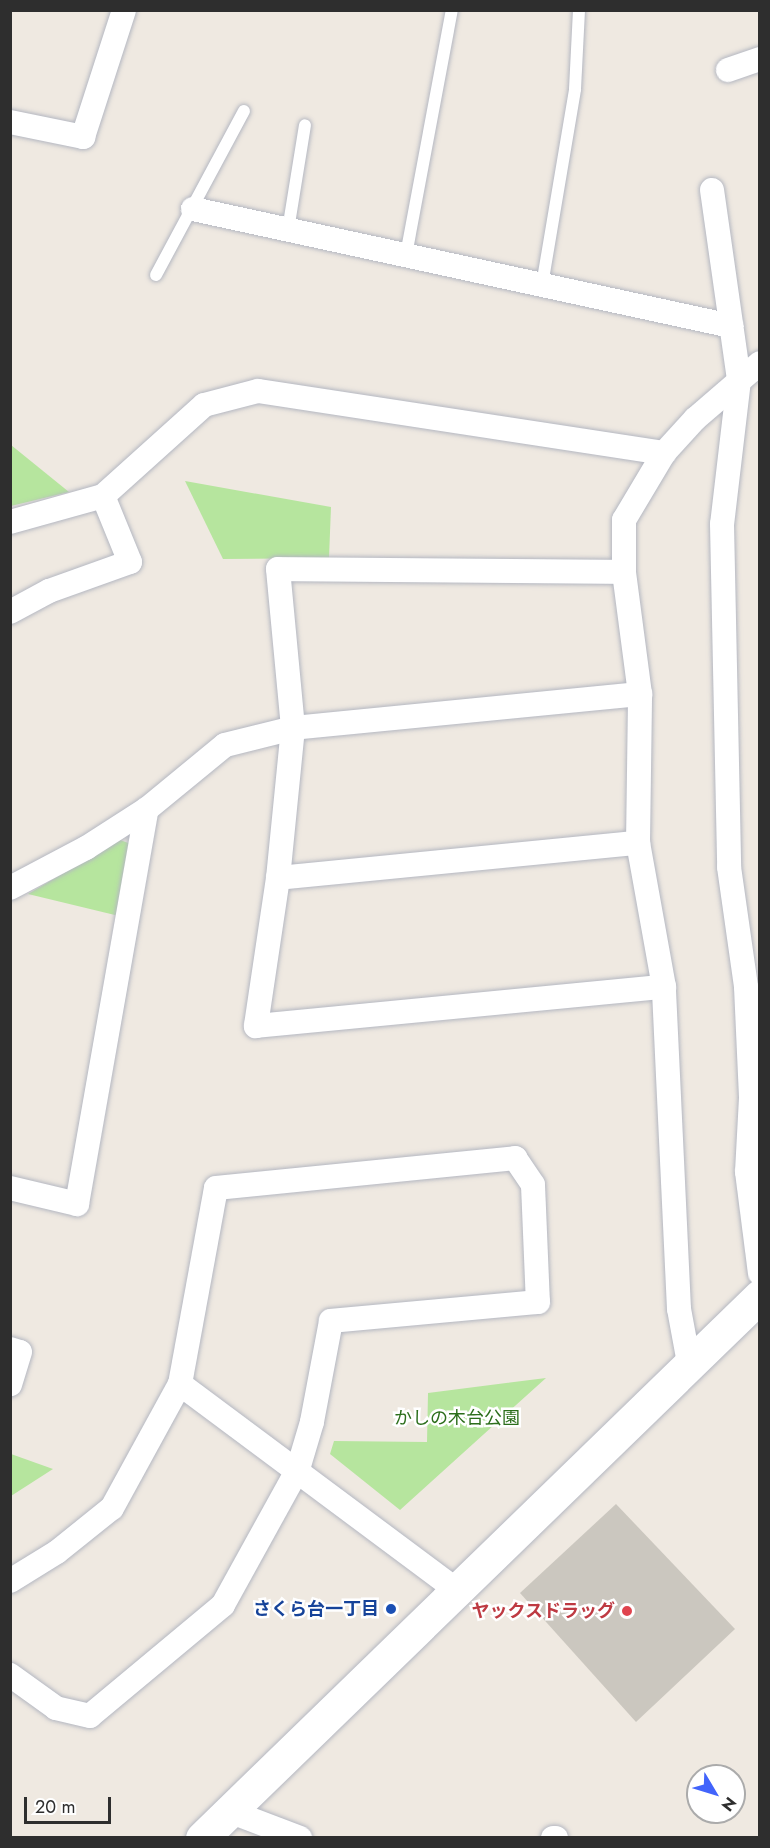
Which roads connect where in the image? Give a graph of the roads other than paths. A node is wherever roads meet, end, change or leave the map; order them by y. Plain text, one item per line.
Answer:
1 (124, 10) edge
2 (452, 10) edge
3 (579, 10) edge
4 (759, 59) edge
5 (728, 70) dead end
6 (244, 111) dead end
7 (10, 123) edge
8 (305, 125) dead end
9 (712, 190) dead end
10 (193, 209) junction
11 (288, 230) junction
12 (406, 255) junction
13 (156, 274) dead end
14 (542, 285) junction
15 (731, 326) junction
16 (759, 363) edge
17 (739, 381) junction
18 (664, 453) junction
19 (103, 496) junction
20 (10, 522) edge
21 (624, 572) junction
22 (10, 612) edge
23 (640, 694) junction
24 (293, 728) junction
25 (147, 809) junction
26 (638, 843) junction
27 (278, 878) junction
28 (10, 888) edge
29 (664, 987) junction
30 (10, 1188) edge
31 (759, 1273) edge
32 (759, 1296) edge
33 (10, 1348) edge
34 (689, 1363) junction
35 (10, 1384) edge
36 (180, 1384) junction
37 (298, 1469) junction
38 (10, 1581) edge
39 (455, 1589) junction
40 (10, 1675) edge
41 (229, 1811) junction
42 (202, 1838) edge
43 (300, 1838) edge

1 - 7 street
2 - 12 lane
3 - 14 lane
4 - 5 street
6 - 10 lane
8 - 11 lane
9 - 15 street
10 - 11 street
10 - 13 lane
11 - 12 street
12 - 14 street
14 - 15 street
15 - 17 street
16 - 17 street
17 - 18 street
17 - 31 street
18 - 19 street
18 - 21 street
19 - 20 street
19 - 22 street
21 - 23 street
21 - 24 street
23 - 24 street
23 - 26 street
24 - 25 street
24 - 27 street
25 - 28 street
25 - 30 street
26 - 27 street
26 - 29 street
27 - 29 street
29 - 34 street
32 - 34 street
33 - 35 street
34 - 39 street
36 - 37 street
36 - 37 street
36 - 38 street
37 - 39 street
37 - 40 street
39 - 41 street
41 - 42 street
41 - 43 street

